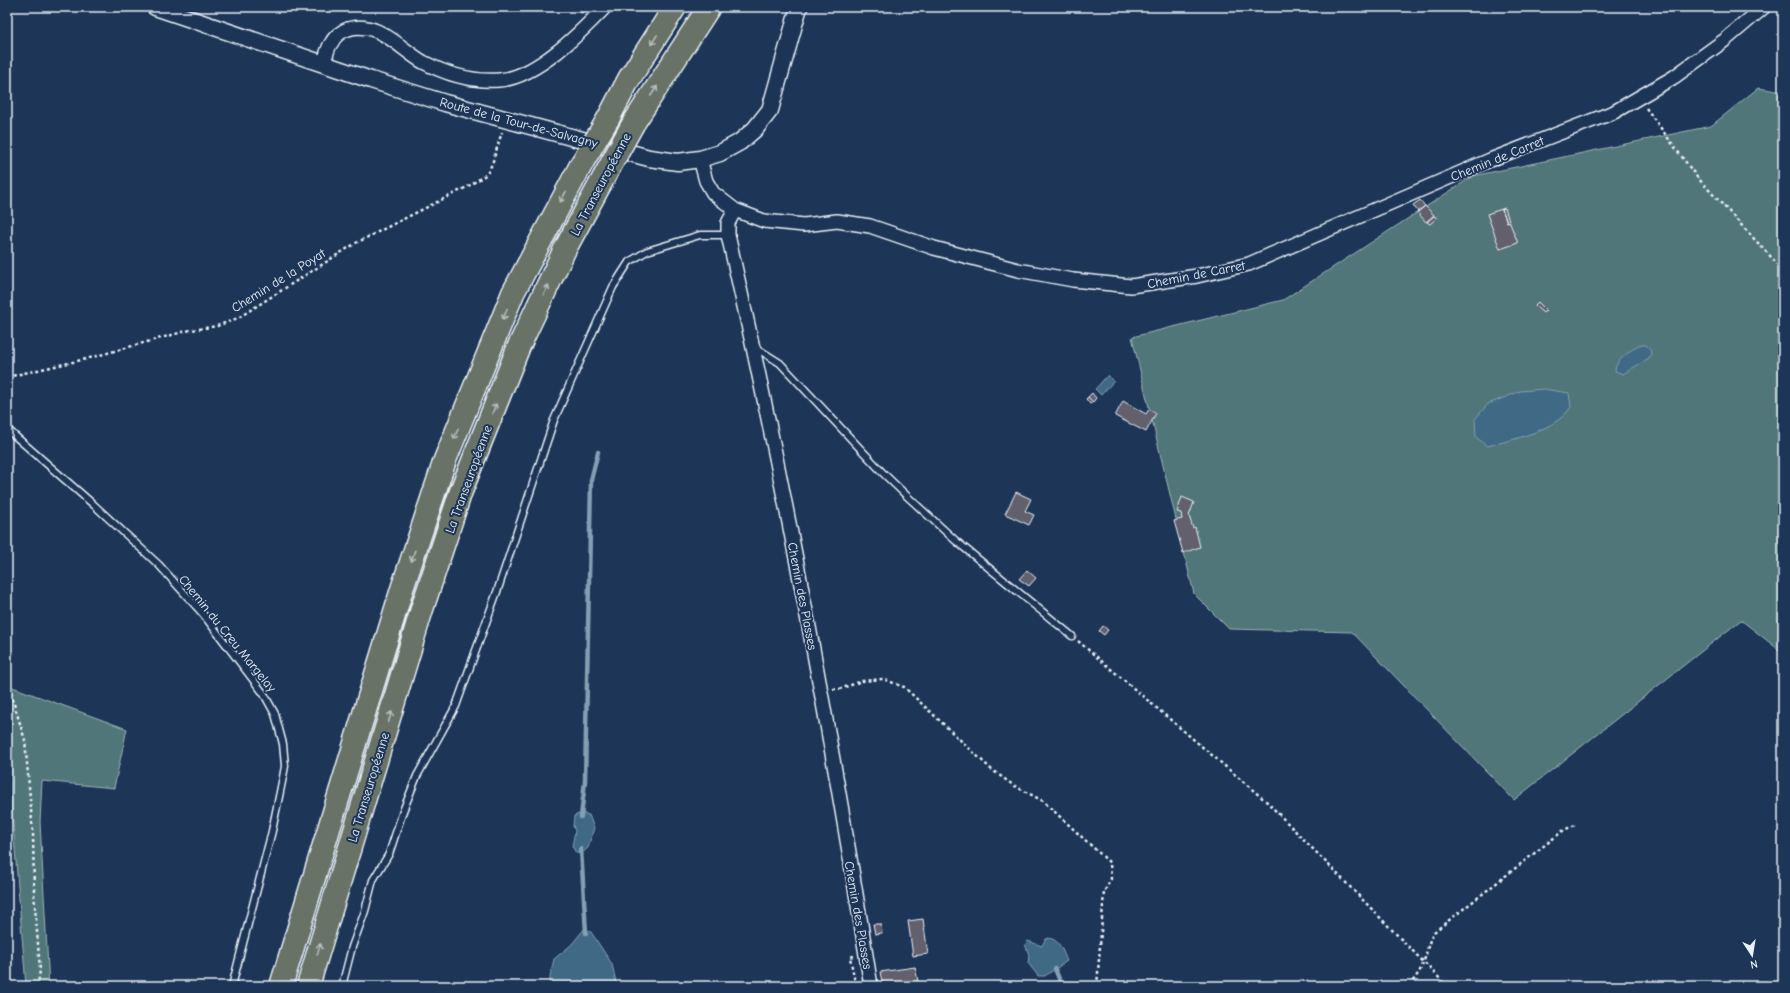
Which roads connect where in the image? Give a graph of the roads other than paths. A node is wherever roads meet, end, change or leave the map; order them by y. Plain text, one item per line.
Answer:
1 (155, 7) edge
2 (605, 7) edge
3 (675, 7) edge
4 (709, 7) edge
5 (799, 7) edge
6 (1764, 7) edge
7 (323, 64) junction
8 (700, 159) junction
9 (735, 210) junction
10 (728, 235) junction
11 (753, 346) junction
12 (7, 429) edge
13 (1072, 636) road end
14 (232, 986) edge
15 (281, 986) edge
16 (308, 986) edge
17 (342, 986) edge
18 (871, 986) edge

1 - 7 street, Route de la Tour-de-Salvagny
2 - 7 street
3 -> 15 highway, La Transeuropéenne, bridge
16 -> 4 highway, La Transeuropéenne, bridge
5 - 8 street, Route de la Tour-de-Salvagny
6 - 9 street, Chemin de Carret
7 - 8 street, Route de la Tour-de-Salvagny
8 - 9 street, Chemin de Carret
9 - 10 street, Chemin des Plasses
10 - 11 street, Chemin des Plasses
10 - 17 lane
11 - 13 lane
11 - 18 street, Chemin des Plasses
12 - 14 lane, Chemin du Creu Margelay

